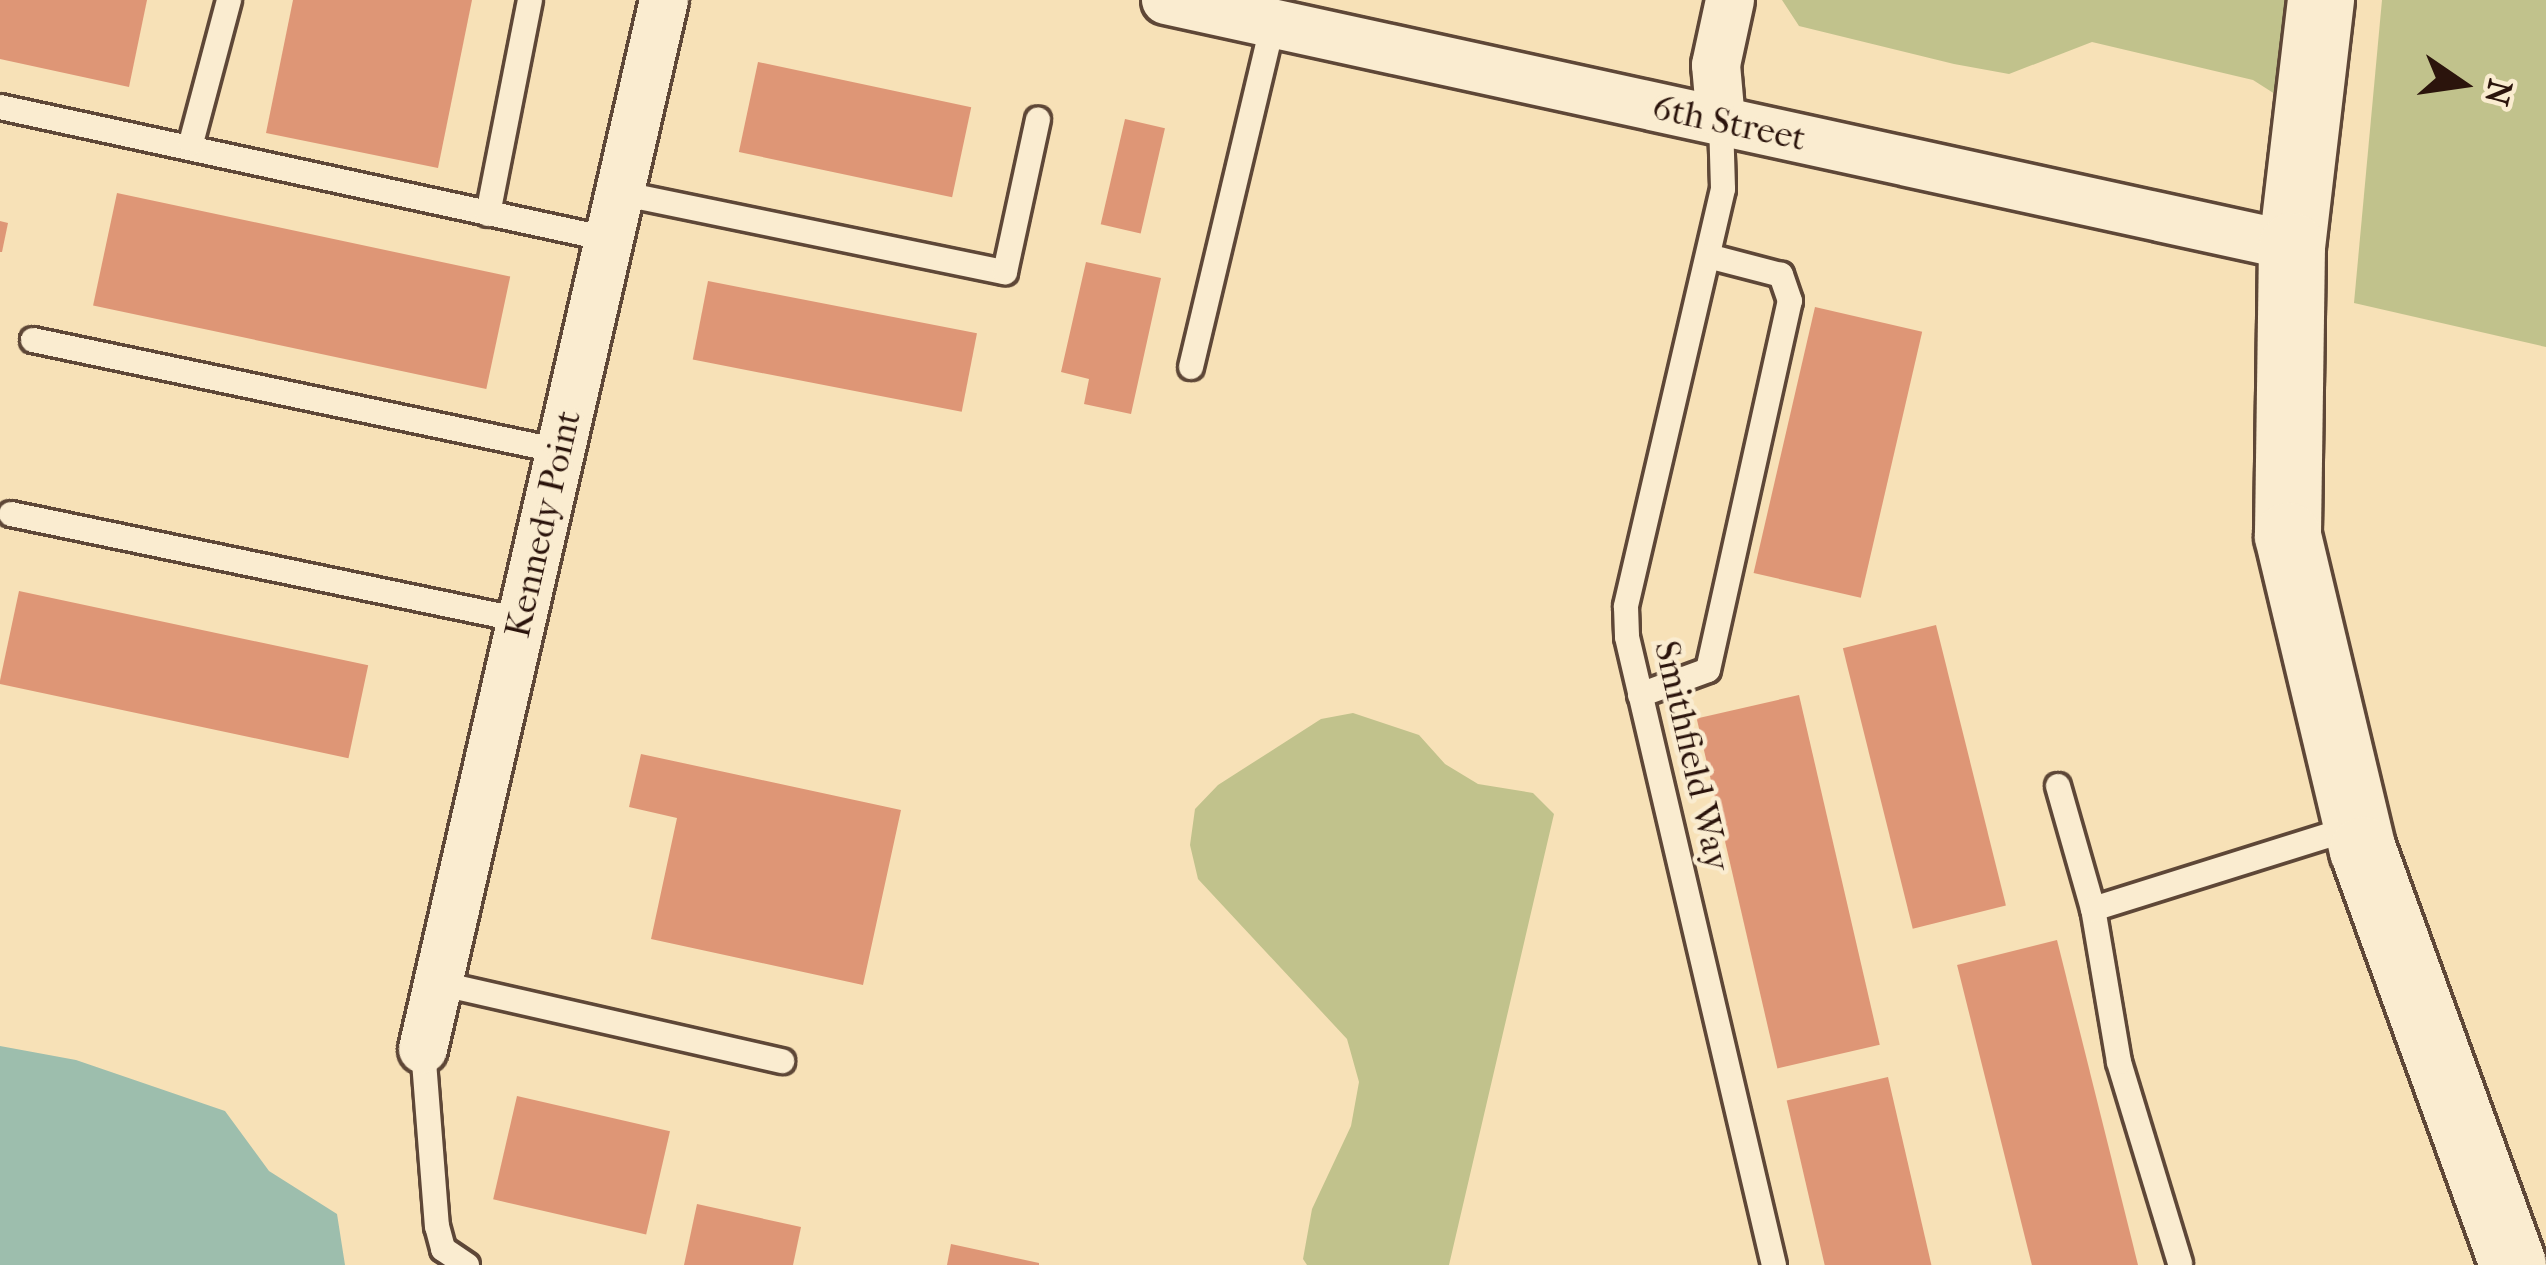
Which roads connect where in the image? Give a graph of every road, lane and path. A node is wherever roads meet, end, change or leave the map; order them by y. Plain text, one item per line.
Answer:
1 (229, 0) edge
2 (530, 0) edge
3 (664, 0) edge
4 (1166, 0) edge
5 (1730, 0) edge
6 (2321, 0) edge
7 (1273, 23) junction
8 (0, 107) edge
9 (1038, 120) dead end
10 (1721, 121) junction
11 (191, 143) junction
12 (619, 193) junction
13 (488, 214) junction
14 (608, 239) junction
15 (2292, 246) junction
16 (1708, 256) junction
17 (33, 340) dead end
18 (1192, 367) dead end
19 (560, 451) junction
20 (11, 514) dead end
21 (521, 620) junction
22 (1640, 695) junction
23 (2058, 786) dead end
24 (2357, 827) junction
25 (2092, 909) junction
26 (438, 983) junction
27 (423, 1049) joint
28 (782, 1061) dead end
29 (2180, 1263) edge
30 (466, 1265) edge
31 (1774, 1265) edge
32 (2513, 1265) edge

1 - 11 lane
2 - 13 lane
3 - 12 street, Kennedy Point
4 - 7 street, 6th Street
5 - 10 street
6 - 15 main road
7 - 10 street, 6th Street
7 - 18 lane
8 - 11 lane
9 - 12 lane
10 - 15 street, 6th Street
10 - 16 lane, Smithfield Way
11 - 13 lane
12 - 14 street, Kennedy Point
13 - 14 lane
14 - 19 street, Kennedy Point
15 - 24 main road
16 - 22 lane, Smithfield Way
16 - 22 lane
17 - 19 lane
19 - 21 street, Kennedy Point
20 - 21 lane
21 - 26 street, Kennedy Point
22 - 31 lane, Smithfield Way
23 - 25 lane
24 - 25 lane
24 - 32 main road
25 - 29 lane
26 - 27 street, Kennedy Point
26 - 28 lane
27 - 30 lane

